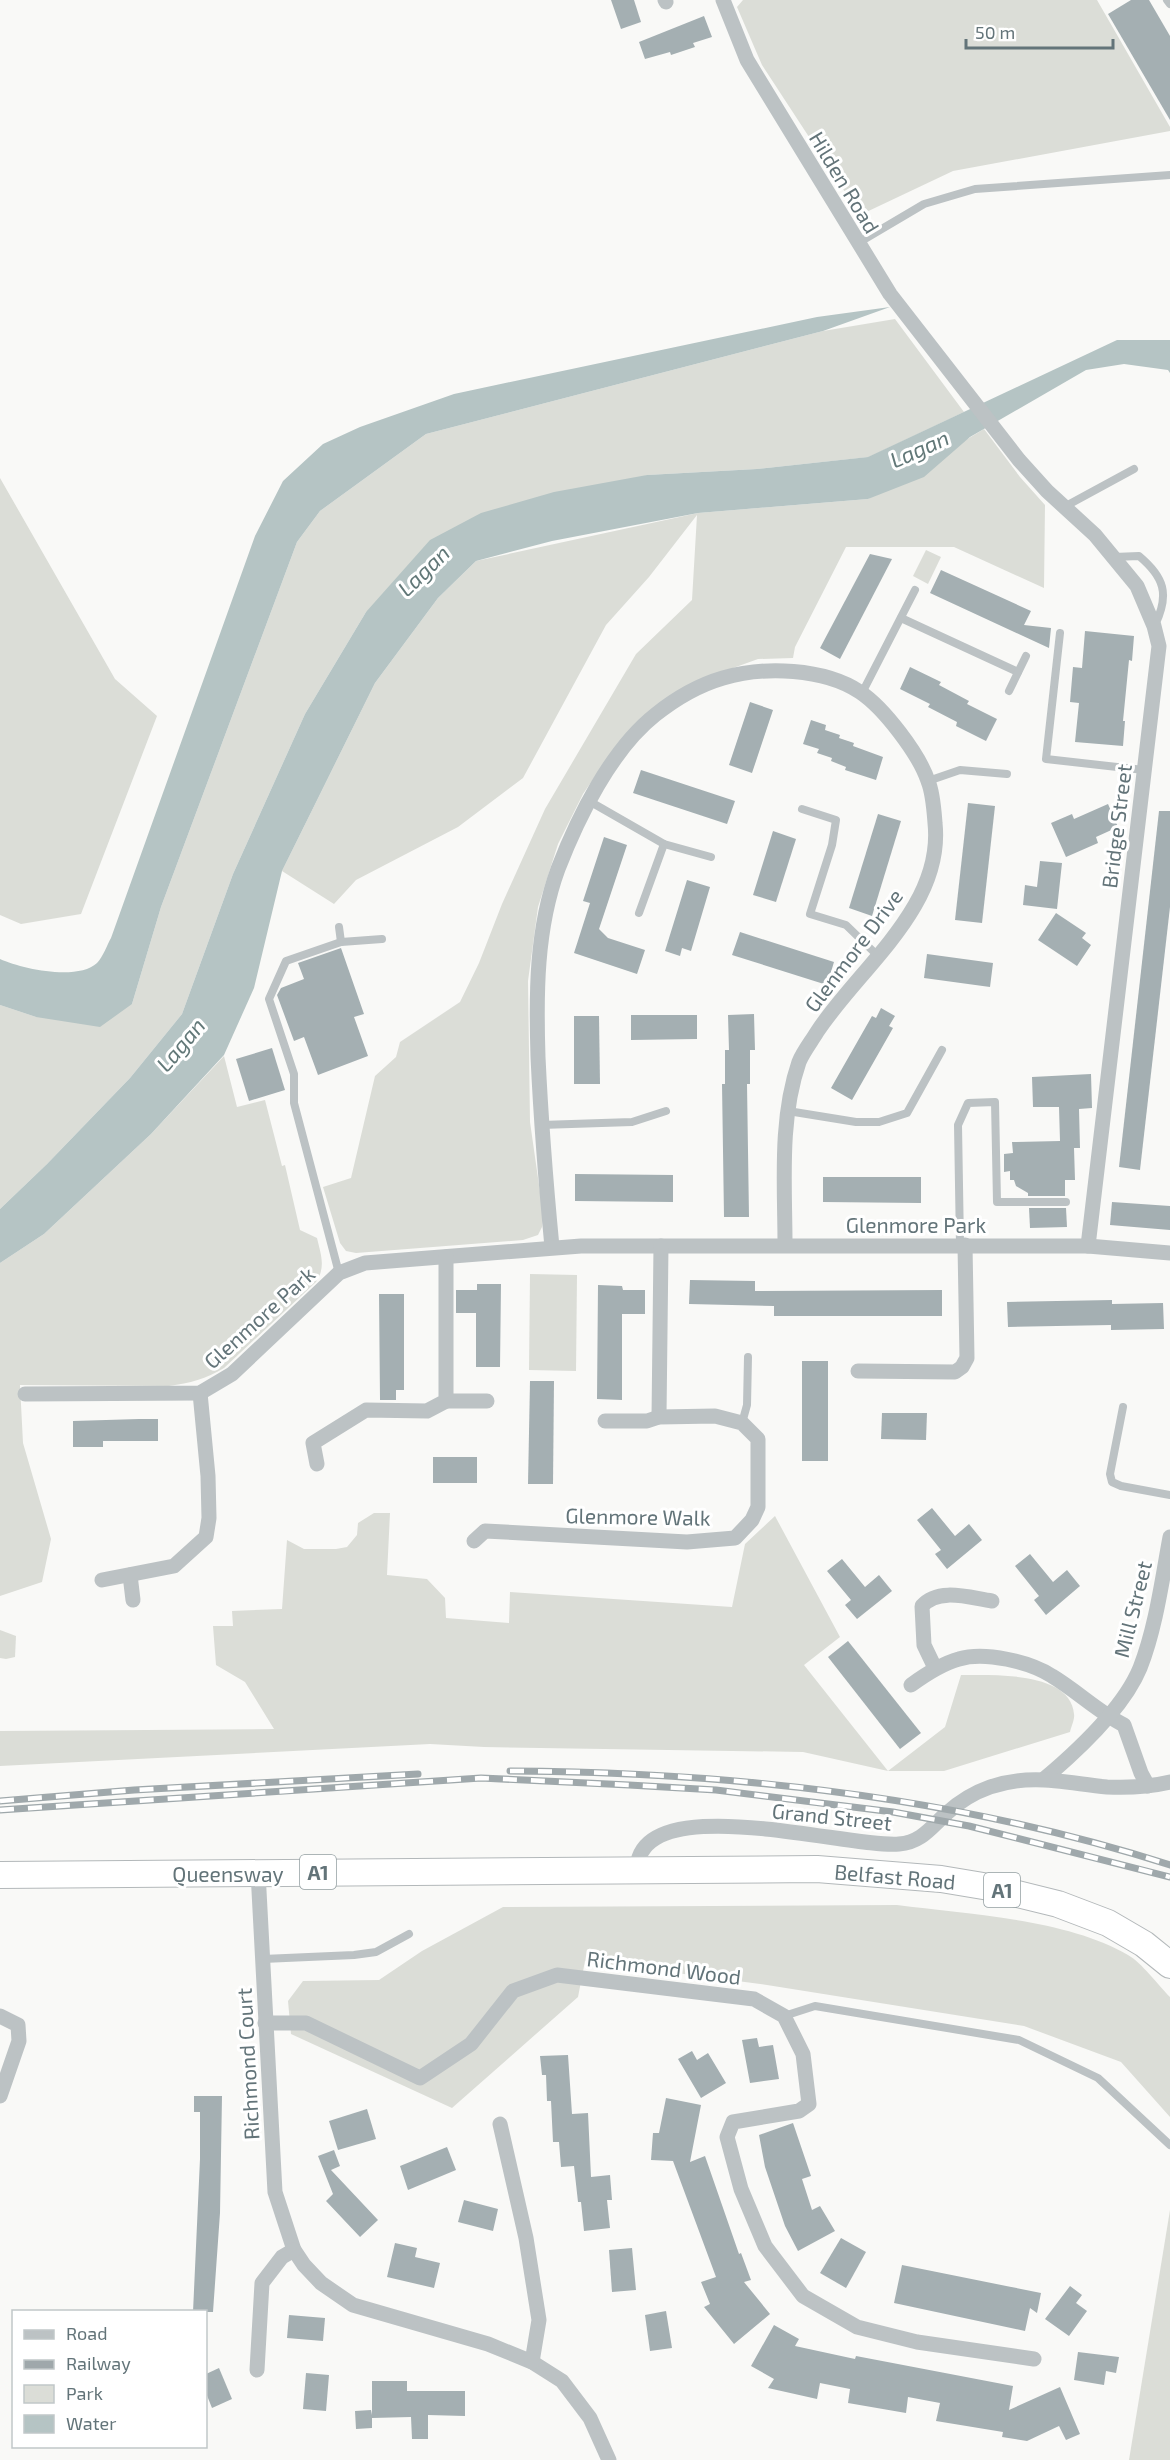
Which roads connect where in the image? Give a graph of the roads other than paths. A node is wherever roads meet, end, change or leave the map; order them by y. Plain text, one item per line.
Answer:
1 (723, 0) edge
2 (1167, 0) edge
3 (1170, 4) edge
4 (1170, 175) edge
5 (857, 243) junction
6 (1019, 460) joint
7 (1134, 469) dead end
8 (1064, 507) junction
9 (1114, 558) junction
10 (915, 590) dead end
11 (901, 618) junction
12 (1154, 626) junction
13 (1060, 633) dead end
14 (1026, 656) dead end
15 (1018, 672) junction
16 (1009, 691) dead end
17 (862, 693) junction
18 (1144, 770) junction
19 (1007, 774) dead end
20 (928, 781) junction
21 (589, 801) junction
22 (802, 809) dead end
23 (664, 844) junction
24 (711, 858) dead end
25 (639, 913) dead end
26 (339, 927) dead end
27 (382, 939) dead end
28 (341, 942) junction
29 (877, 955) junction
30 (942, 1050) dead end
31 (666, 1111) dead end
32 (788, 1111) junction
33 (541, 1125) junction
34 (1066, 1202) dead end
35 (785, 1244) junction
36 (962, 1245) junction
37 (661, 1246) junction
38 (1088, 1246) junction
39 (552, 1247) junction
40 (1170, 1253) edge
41 (446, 1257) junction
42 (339, 1273) junction
43 (748, 1356) dead end
44 (858, 1371) dead end
45 (25, 1394) dead end
46 (200, 1394) junction
47 (446, 1401) junction
48 (487, 1401) dead end
49 (1123, 1407) dead end
50 (659, 1417) junction
51 (604, 1421) dead end
52 (742, 1423) junction
53 (317, 1464) dead end
54 (1170, 1495) edge
55 (1170, 1537) edge
56 (474, 1541) dead end
57 (130, 1575) junction
58 (102, 1580) dead end
59 (133, 1600) dead end
60 (992, 1601) dead end
61 (935, 1668) junction
62 (911, 1686) dead end
63 (1108, 1716) junction
64 (1044, 1779) junction
65 (1170, 1782) edge
66 (1148, 1786) junction
67 (637, 1871) junction
68 (258, 1872) junction
69 (0, 1875) edge
70 (409, 1934) dead end
71 (263, 1959) junction
72 (1170, 1965) edge
73 (0, 2016) edge
74 (784, 2016) junction
75 (265, 2023) junction
76 (0, 2096) edge
77 (500, 2124) dead end
78 (1170, 2145) edge
79 (294, 2250) junction
80 (1034, 2359) dead end
81 (532, 2362) junction
82 (257, 2370) dead end
83 (609, 2460) edge

1 - 5 street, Hilden Road
2 - 3 lane
4 - 5 lane
5 - 6 street, Hilden Road
6 - 8 street, Bridge Street
7 - 8 lane
8 - 9 street, Bridge Street
9 - 12 street, Bridge Street
9 - 12 lane
10 - 11 lane
11 - 15 lane
11 - 17 lane
12 - 18 street, Bridge Street
13 - 18 lane
14 - 15 lane
15 - 16 lane
17 - 20 street, Glenmore Drive
17 - 21 street, Glenmore Drive
18 - 38 street, Bridge Street
19 - 20 lane
20 - 29 street, Glenmore Drive
21 - 23 lane
21 - 33 street, Glenmore Drive
22 - 29 lane
23 - 24 lane
23 - 25 lane
26 - 28 lane
27 - 28 lane
28 - 42 lane
29 - 32 street, Glenmore Drive
30 - 32 lane
31 - 33 lane
32 - 35 street, Glenmore Drive
33 - 39 street, Glenmore Drive
34 - 36 lane
35 - 36 street, Glenmore Park
35 - 37 street, Glenmore Park
36 - 38 street, Glenmore Park
36 - 44 street
37 - 39 street, Glenmore Park
37 - 50 street
38 - 40 street, Glenmore Park
39 - 41 street, Glenmore Park
41 - 42 street, Glenmore Park
41 - 47 street
42 - 46 street, Glenmore Park
43 - 52 lane
45 - 46 street, Glenmore Park
46 - 57 street
47 - 48 street
47 - 53 street
49 - 54 lane
50 - 51 street
50 - 52 street
52 - 56 street, Glenmore Walk
55 - 63 street, Mill Street
57 - 58 street
57 - 59 street
60 - 61 street
61 - 62 street
61 - 63 street
63 - 64 street, Mill Street
63 - 66 street
64 - 66 street, Grand Street
64 - 67 street, Grand Street
65 - 66 street, Grand Street
67 - 68 highway, Queensway / A1
67 - 72 highway, Belfast Road / A1
68 - 69 highway, Queensway / A1
68 - 71 street, Richmond Court
70 - 71 lane
71 - 75 street, Richmond Court
73 - 76 street
74 - 75 street, Richmond Wood
74 - 78 lane
74 - 80 street
75 - 79 street, Richmond Court
77 - 81 street
79 - 81 street, Richmond Court
79 - 82 street
81 - 83 street, Richmond Court

